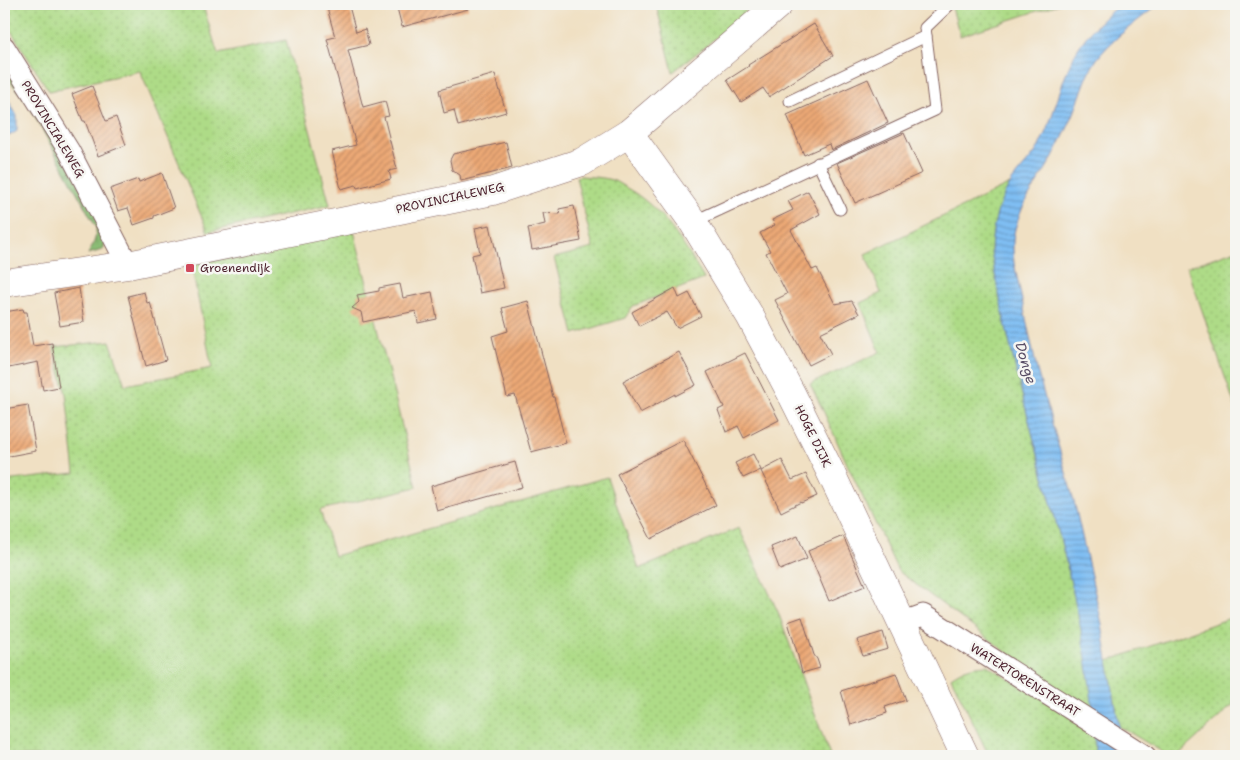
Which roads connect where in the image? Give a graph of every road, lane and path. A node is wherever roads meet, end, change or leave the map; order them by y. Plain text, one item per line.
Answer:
1 (779, 4) edge
2 (950, 4) edge
3 (926, 36) junction
4 (4, 47) edge
5 (790, 101) dead end
6 (629, 133) junction
7 (818, 163) junction
8 (840, 209) dead end
9 (693, 222) junction
10 (128, 265) junction
11 (4, 283) edge
12 (901, 623) junction
13 (965, 756) edge
14 (1145, 756) edge

1 - 6 street, PROVINCIALEWEG
2 - 3 lane
3 - 5 lane
3 - 7 lane
4 - 10 street, PROVINCIALEWEG
6 - 9 street, HOGE DIJK
6 - 10 street, PROVINCIALEWEG
7 - 8 lane
7 - 9 lane
9 - 12 street, HOGE DIJK
10 - 11 street, PROVINCIALEWEG
12 - 13 street, HOGE DIJK
12 - 14 street, WATERTORENSTRAAT

